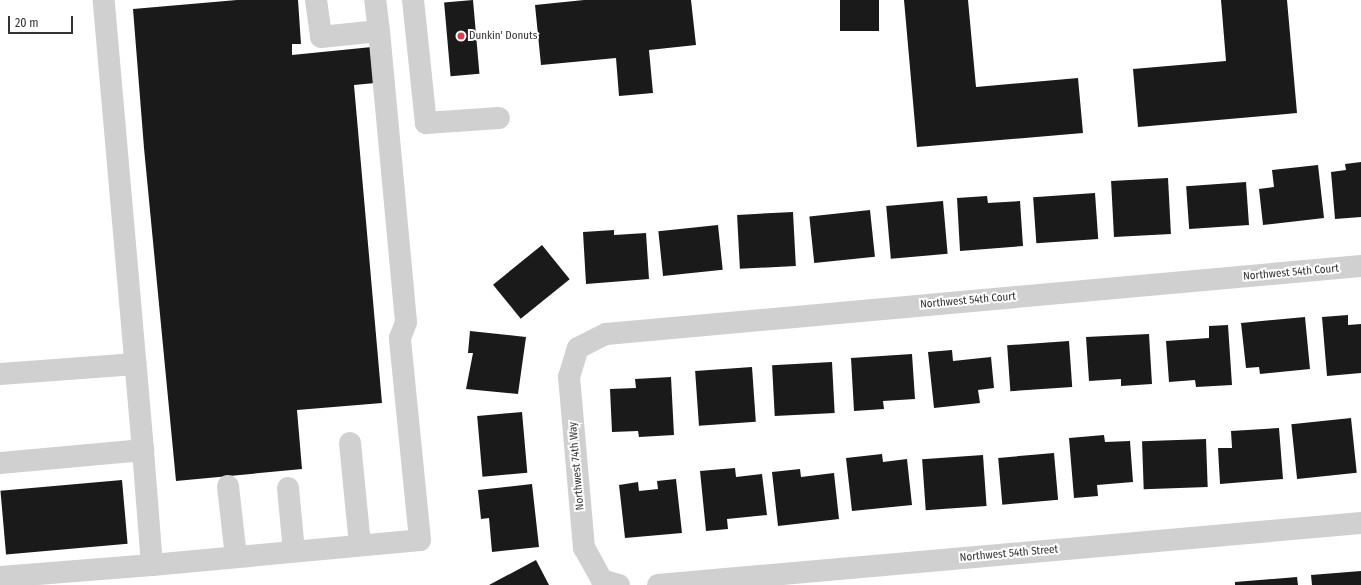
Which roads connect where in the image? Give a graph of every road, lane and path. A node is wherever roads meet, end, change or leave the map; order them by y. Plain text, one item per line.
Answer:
1 (104, 0) edge
2 (316, 0) edge
3 (376, 0) edge
4 (413, 0) edge
5 (379, 31) junction
6 (499, 118) dead end
7 (1361, 266) edge
8 (578, 348) joint
9 (136, 364) junction
10 (0, 374) edge
11 (350, 443) dead end
12 (143, 450) junction
13 (0, 463) edge
14 (228, 486) dead end
15 (288, 488) dead end
16 (1361, 523) edge
17 (360, 545) junction
18 (294, 551) junction
19 (236, 557) junction
20 (152, 565) junction
21 (0, 577) edge
22 (611, 582) edge
23 (658, 585) edge

1 - 9 street
2 - 5 street
3 - 5 street
4 - 6 street
5 - 17 street
7 - 8 street, Northwest 54th Court
8 - 22 street, Northwest 74th Way
9 - 10 street
9 - 12 street
11 - 17 street
12 - 13 street
12 - 20 street
14 - 19 street
15 - 18 street
16 - 23 street, Northwest 54th Street
17 - 18 street
18 - 19 street
19 - 20 street
20 - 21 street

